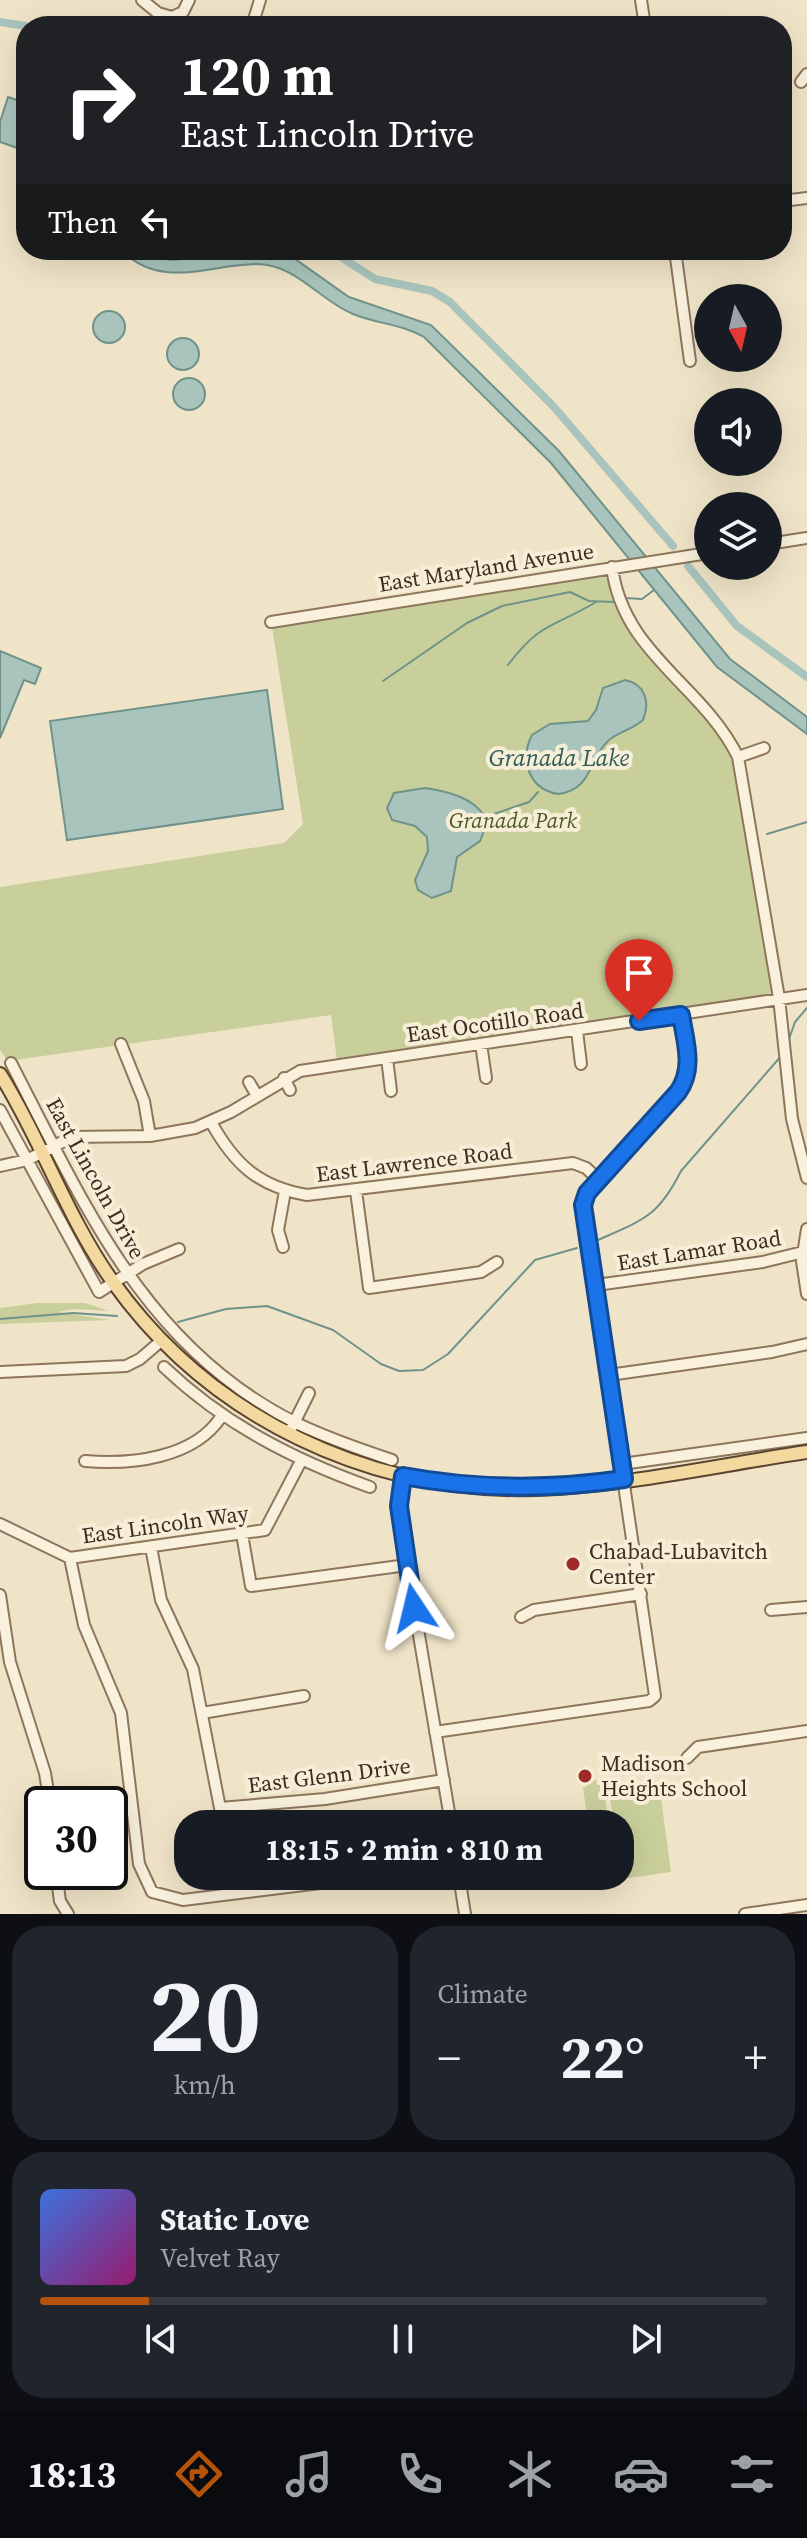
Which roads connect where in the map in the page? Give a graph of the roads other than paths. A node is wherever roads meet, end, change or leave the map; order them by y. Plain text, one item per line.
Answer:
1 (142, 0) edge
2 (164, 16) edge
3 (676, 260) edge
4 (690, 361) dead end
5 (807, 538) edge
6 (782, 542) edge
7 (694, 555) edge
8 (612, 567) junction
9 (271, 622) dead end
10 (764, 748) dead end
11 (738, 757) junction
12 (807, 995) edge
13 (779, 998) junction
14 (681, 1015) junction
15 (577, 1031) junction
16 (121, 1044) dead end
17 (481, 1044) junction
18 (387, 1058) junction
19 (11, 1063) dead end
20 (581, 1064) dead end
21 (0, 1074) edge
22 (284, 1078) junction
23 (486, 1078) dead end
24 (249, 1082) dead end
25 (290, 1090) dead end
26 (391, 1091) dead end
27 (256, 1094) junction
28 (0, 1110) edge
29 (211, 1122) junction
30 (150, 1136) junction
31 (54, 1145) junction
32 (42, 1152) junction
33 (27, 1160) junction
34 (0, 1166) edge
35 (807, 1178) edge
36 (599, 1180) junction
37 (285, 1191) junction
38 (356, 1191) junction
39 (807, 1229) edge
40 (283, 1247) dead end
41 (179, 1249) dead end
42 (805, 1252) edge
43 (497, 1262) dead end
44 (126, 1274) junction
45 (114, 1284) junction
46 (596, 1285) junction
47 (807, 1294) edge
48 (161, 1341) junction
49 (807, 1344) edge
50 (164, 1367) dead end
51 (0, 1372) edge
52 (609, 1375) junction
53 (309, 1393) dead end
54 (221, 1417) junction
55 (291, 1428) junction
56 (807, 1438) edge
57 (807, 1452) edge
58 (392, 1460) dead end
59 (85, 1461) dead end
60 (301, 1461) junction
61 (622, 1464) junction
62 (403, 1476) junction
63 (624, 1479) junction
64 (370, 1487) dead end
65 (0, 1524) edge
66 (242, 1534) junction
67 (151, 1547) junction
68 (70, 1558) junction
69 (407, 1565) junction
70 (641, 1594) junction
71 (0, 1595) edge
72 (807, 1607) edge
73 (771, 1610) dead end
74 (521, 1617) dead end
75 (304, 1696) dead end
76 (202, 1713) junction
77 (807, 1731) edge
78 (435, 1732) junction
79 (687, 1758) dead end
80 (444, 1780) junction
81 (47, 1786) edge
82 (449, 1810) edge
83 (58, 1890) edge
84 (264, 1890) edge
85 (461, 1890) edge
86 (807, 1905) edge
87 (68, 1914) edge
88 (465, 1914) edge
89 (745, 1914) edge

1 - 2 street
3 - 4 street
5 - 6 street
7 - 8 street, East Maryland Avenue
8 - 9 street, East Maryland Avenue
8 - 11 street
10 - 11 street
11 - 13 street
12 - 13 street, East Ocotillo Road
13 - 14 street, East Ocotillo Road
13 - 35 street
14 - 15 street, East Ocotillo Road
14 - 36 street
15 - 17 street, East Ocotillo Road
15 - 20 street
16 - 30 street
17 - 18 street, East Ocotillo Road
17 - 23 street
18 - 22 street, East Ocotillo Road
18 - 26 street
19 - 31 street, East Lincoln Drive
21 - 32 main road, East Lincoln Drive
22 - 25 street
22 - 27 street, East Ocotillo Road
24 - 27 street
27 - 29 street, East Ocotillo Road
28 - 33 street, East Lincoln Drive
29 - 30 street, East Ocotillo Road
29 - 37 street, East Lawrence Road
30 - 31 street, East Ocotillo Road
31 - 32 street, East Ocotillo Road
31 - 44 street, East Lincoln Drive
32 - 33 street, East Ocotillo Road
32 - 45 main road, East Lincoln Drive
33 - 34 street, East Ocotillo Road
33 - 45 street, East Lincoln Drive
36 - 38 street, East Lawrence Road
36 - 46 street
37 - 38 street, East Lawrence Road
37 - 40 street
38 - 43 street
39 - 42 street
41 - 44 street
42 - 46 street, East Lamar Road
42 - 47 street
44 - 45 street
44 - 55 street, East Lincoln Drive
45 - 48 main road, East Lincoln Drive
46 - 52 street
48 - 51 street
48 - 55 main road, East Lincoln Drive
49 - 52 street
50 - 54 street
52 - 61 street
53 - 55 street
54 - 59 street
54 - 60 street
55 - 58 street, East Lincoln Drive
55 - 62 main road, East Lincoln Drive
56 - 61 street
57 - 63 main road, East Lincoln Drive
60 - 64 street
60 - 66 street, East Lincoln Way
61 - 63 street
62 - 63 main road, East Lincoln Drive
62 - 69 street
63 - 70 street
65 - 68 street, East Lincoln Way
66 - 67 street, East Lincoln Way
66 - 69 street
67 - 68 street, East Lincoln Way
67 - 76 street
68 - 84 street
69 - 78 street
70 - 74 street
70 - 78 street
71 - 81 street
72 - 73 street
75 - 76 street
76 - 80 street, East Glenn Drive
77 - 79 street
78 - 80 street
80 - 82 street
83 - 87 street
85 - 88 street
86 - 89 street

